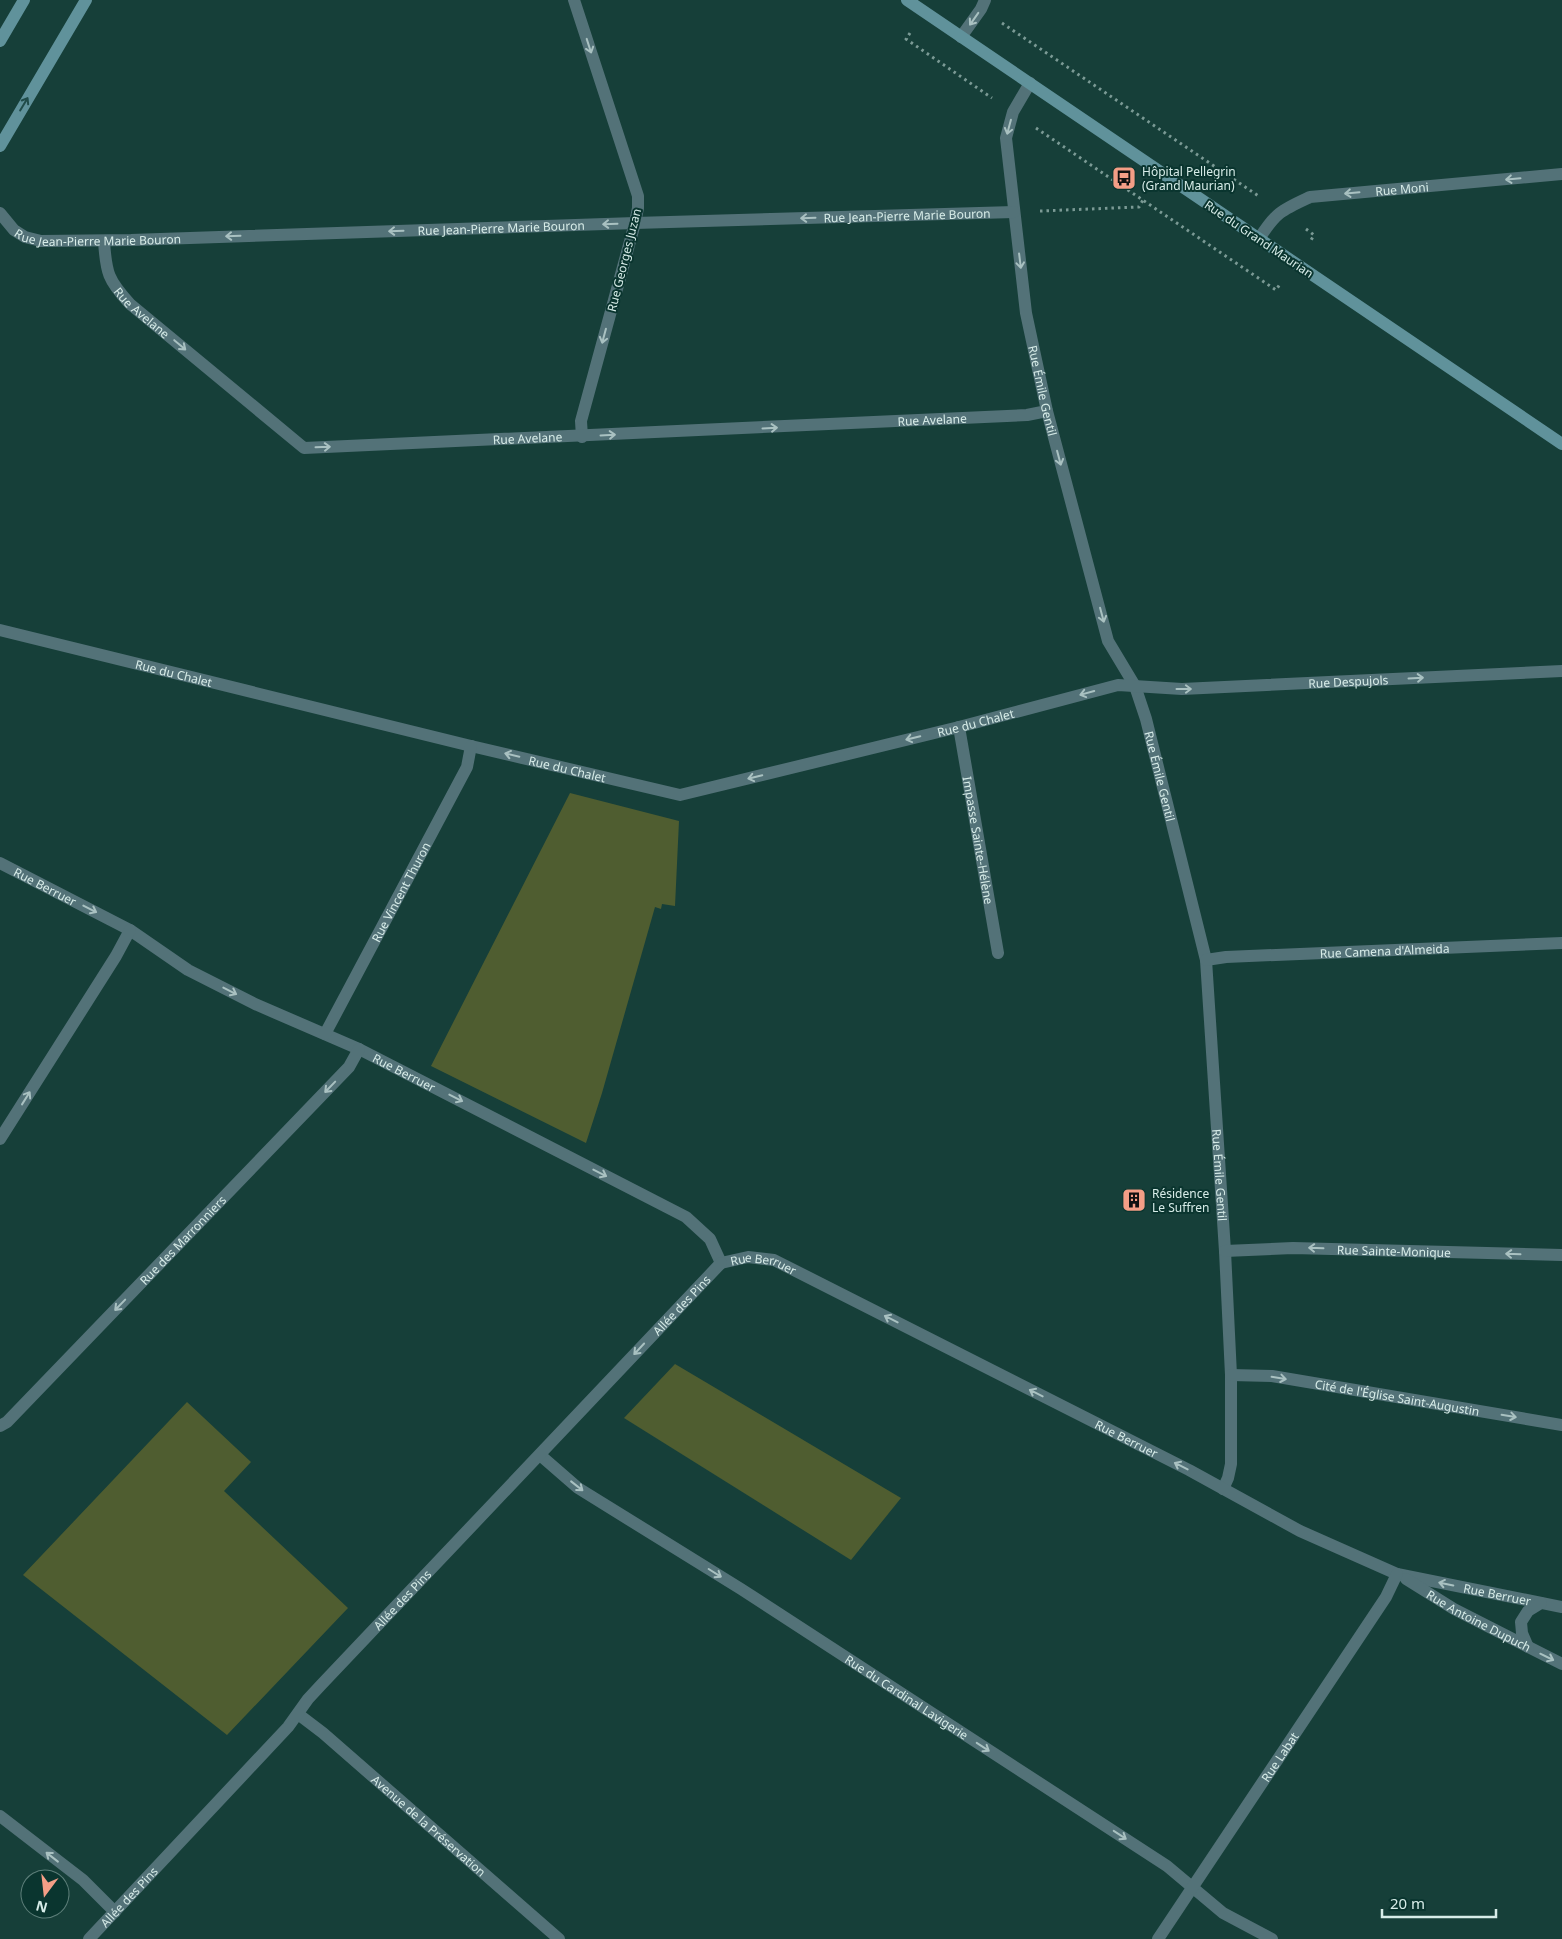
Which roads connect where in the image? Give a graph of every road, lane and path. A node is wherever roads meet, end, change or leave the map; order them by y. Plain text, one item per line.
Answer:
1 (24, 0) edge
2 (86, 0) edge
3 (574, 0) edge
4 (907, 0) edge
5 (983, 4) edge
6 (961, 37) junction
7 (0, 41) edge
8 (1086, 80) dead end
9 (1030, 84) junction
10 (0, 146) edge
11 (1562, 174) edge
12 (1143, 200) dead end
13 (1014, 212) junction
14 (0, 213) edge
15 (635, 223) junction
16 (1259, 239) junction
17 (104, 241) junction
18 (1047, 411) junction
19 (582, 437) junction
20 (1562, 444) edge
21 (0, 630) edge
22 (1562, 671) edge
23 (1135, 686) junction
24 (959, 727) junction
25 (471, 746) junction
26 (0, 863) edge
27 (130, 930) junction
28 (1562, 943) edge
29 (998, 953) dead end
30 (1206, 960) junction
31 (325, 1034) junction
32 (360, 1049) junction
33 (0, 1139) edge
34 (1225, 1250) junction
35 (1562, 1255) edge
36 (721, 1263) junction
37 (1231, 1375) junction
38 (1562, 1425) edge
39 (0, 1426) edge
40 (540, 1454) junction
41 (1223, 1489) junction
42 (1398, 1574) junction
43 (1541, 1603) junction
44 (1562, 1607) edge
45 (1528, 1647) junction
46 (1562, 1664) edge
47 (298, 1714) junction
48 (0, 1816) edge
49 (1193, 1888) junction
50 (115, 1912) junction
51 (89, 1939) edge
52 (559, 1939) edge
53 (1158, 1939) edge
54 (1272, 1939) edge

1 - 7 street
10 -> 2 street
3 -> 15 street, Rue Georges Juzan
4 - 6 street, Rue du Grand Maurian
5 -> 6 street
5 - 8 path
6 - 9 street, Rue du Grand Maurian
9 -> 13 street, Rue Émile Gentil
9 - 16 street, Rue du Grand Maurian
11 -> 16 street, Rue Moni
12 - 13 path
13 -> 15 street, Rue Jean-Pierre Marie Bouron
13 -> 18 street, Rue Émile Gentil
14 - 17 street, Rue Jean-Pierre Marie Bouron
15 -> 17 street, Rue Jean-Pierre Marie Bouron
15 -> 19 street, Rue Georges Juzan
16 - 20 street, Rue du Grand Maurian
17 -> 19 street, Rue Avelane
19 -> 18 street, Rue Avelane
18 -> 23 street, Rue Émile Gentil
21 - 25 street, Rue du Chalet
23 -> 22 street, Rue Despujols
23 -> 24 street, Rue du Chalet
23 - 30 street, Rue Émile Gentil
24 -> 25 street, Rue du Chalet
24 - 29 street, Impasse Sainte-Hélène
25 - 31 street, Rue Vincent Thuron
26 -> 27 street, Rue Berruer
27 -> 31 street, Rue Berruer
33 -> 27 street
28 - 30 street, Rue Camena d'Almeida
30 - 34 street, Rue Émile Gentil
31 - 32 street, Rue Berruer
32 -> 36 street, Rue Berruer
32 -> 39 street, Rue des Marronniers
35 -> 34 street, Rue Sainte-Monique
34 - 37 street, Rue Émile Gentil
36 -> 40 street, Allée des Pins
41 -> 36 street, Rue Berruer
37 -> 38 street, Cité de l'Église Saint-Augustin
37 - 41 street, Rue Émile Gentil
40 - 47 street, Allée des Pins
40 -> 49 street, Rue du Cardinal Lavigerie
41 - 42 street, Rue Berruer
43 -> 42 street, Rue Berruer
42 - 45 street, Rue Antoine Dupuch
42 - 49 street, Rue Labat
43 - 44 street, Rue Berruer
43 - 45 street
45 -> 46 street, Rue Antoine Dupuch
47 - 50 street, Allée des Pins
47 - 52 street, Avenue de la Préservation
50 -> 48 street
49 - 53 street, Rue Labat
49 - 54 street, Rue du Cardinal Lavigerie
50 - 51 street, Allée des Pins

